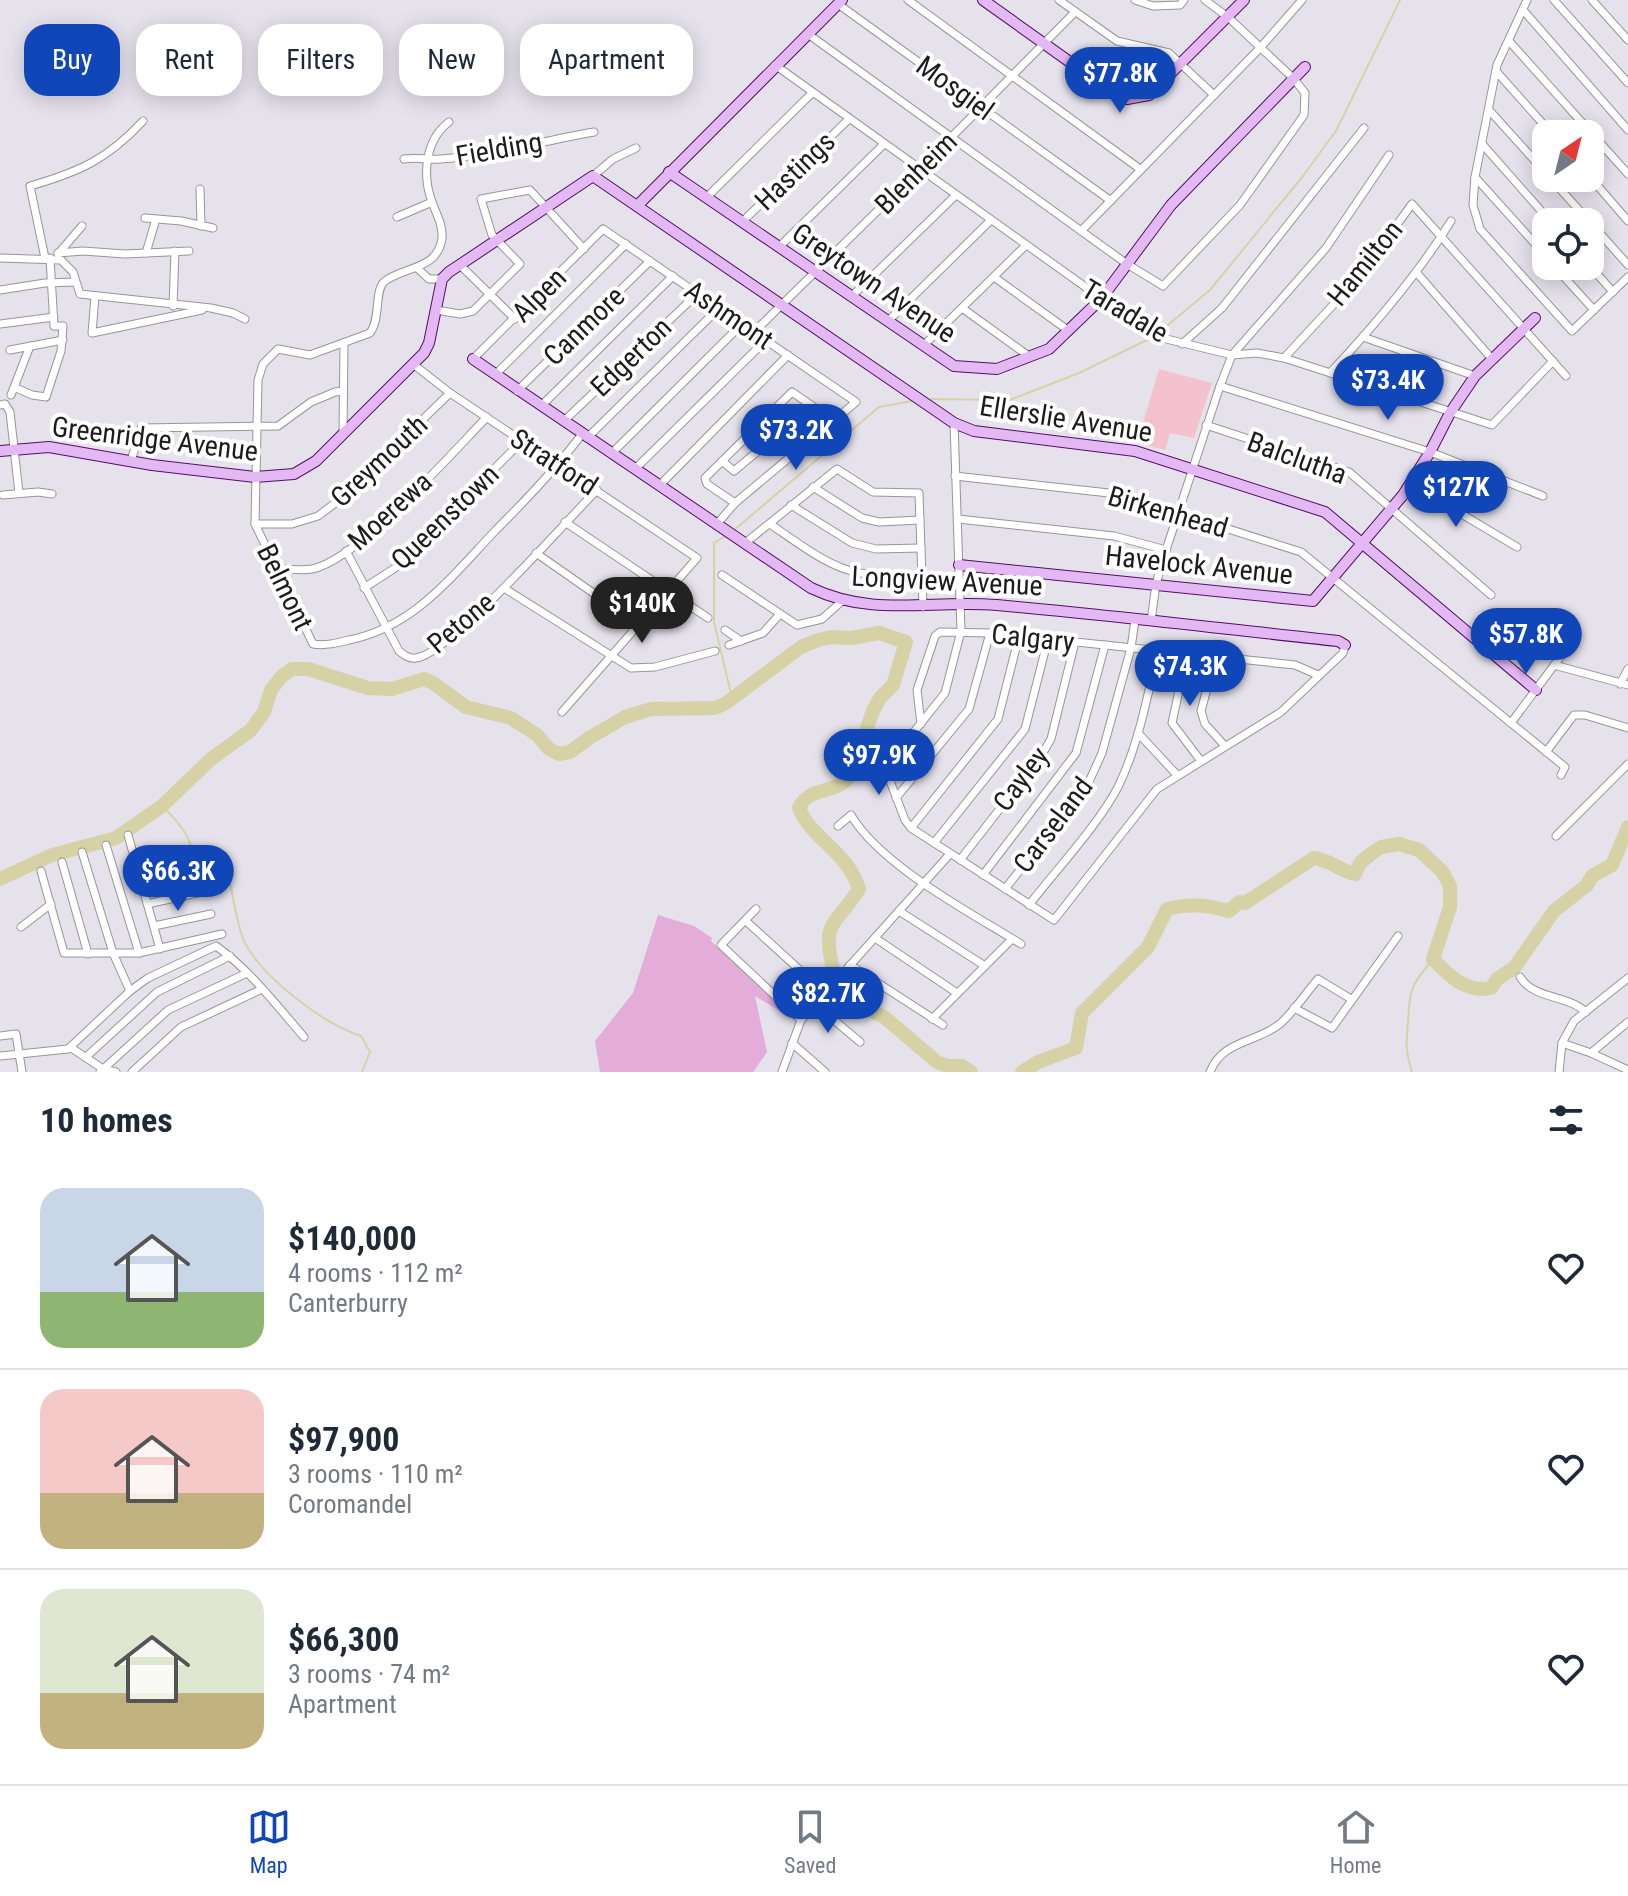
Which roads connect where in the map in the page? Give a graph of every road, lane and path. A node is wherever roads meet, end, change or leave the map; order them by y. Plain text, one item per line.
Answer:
1 (908, 0) edge
2 (983, 0) edge
3 (1059, 0) edge
4 (1135, 0) edge
5 (1184, 0) edge
6 (1205, 0) edge
7 (1244, 0) edge
8 (1302, 0) edge
9 (1527, 0) edge
10 (1554, 0) edge
11 (1592, 0) edge
12 (840, 2) edge
13 (1523, 10) junction
14 (1075, 12) junction
15 (1229, 18) junction
16 (808, 34) junction
17 (1628, 40) edge
18 (1509, 41) junction
19 (1043, 44) junction
20 (1261, 47) junction
21 (1182, 64) junction
22 (775, 65) junction
23 (1305, 67) dead end
24 (1496, 71) junction
25 (1012, 76) junction
26 (1294, 79) junction
27 (1628, 83) edge
28 (812, 93) junction
29 (1214, 95) junction
30 (981, 106) junction
31 (1489, 110) junction
32 (849, 119) junction
33 (1540, 120) edge
34 (143, 121) dead end
35 (449, 122) dead end
36 (1364, 128) dead end
37 (1628, 130) edge
38 (594, 132) dead end
39 (951, 138) junction
40 (883, 145) junction
41 (1483, 145) junction
42 (636, 148) dead end
43 (1389, 155) dead end
44 (428, 158) junction
45 (1532, 158) edge
46 (404, 159) dead end
47 (1140, 169) junction
48 (919, 170) junction
49 (669, 172) junction
50 (1628, 174) edge
51 (593, 176) junction
52 (1475, 177) junction
53 (200, 189) dead end
54 (1563, 192) edge
55 (1603, 192) edge
56 (955, 196) junction
57 (707, 197) junction
58 (1111, 201) junction
59 (432, 202) junction
60 (637, 206) junction
61 (1539, 208) edge
62 (1577, 208) edge
63 (546, 209) junction
64 (397, 217) dead end
65 (145, 218) dead end
66 (156, 219) junction
67 (990, 221) junction
68 (1451, 221) dead end
69 (1628, 221) edge
70 (742, 222) junction
71 (82, 226) dead end
72 (201, 226) junction
73 (213, 228) dead end
74 (603, 229) joint
75 (1081, 231) junction
76 (1441, 237) junction
77 (1604, 238) edge
78 (1532, 240) edge
79 (497, 241) junction
80 (626, 244) junction
81 (1025, 246) junction
82 (779, 247) junction
83 (584, 249) junction
84 (175, 251) junction
85 (189, 251) dead end
86 (146, 253) junction
87 (52, 257) junction
88 (0, 258) edge
89 (650, 261) junction
90 (1127, 264) junction
91 (460, 265) junction
92 (1628, 265) edge
93 (417, 268) junction
94 (815, 272) junction
95 (1416, 272) junction
96 (673, 276) junction
97 (994, 277) junction
98 (1628, 277) edge
99 (442, 279) junction
100 (1567, 280) edge
101 (1602, 280) edge
102 (53, 282) junction
103 (75, 282) junction
104 (0, 290) edge
105 (1613, 292) junction
106 (698, 293) junction
107 (490, 294) junction
108 (95, 296) junction
109 (851, 297) junction
110 (1101, 299) junction
111 (782, 304) junction
112 (173, 306) junction
113 (211, 308) junction
114 (719, 308) junction
115 (962, 308) junction
116 (436, 310) junction
117 (1594, 310) junction
118 (54, 317) junction
119 (1535, 318) dead end
120 (245, 319) dead end
121 (515, 319) junction
122 (888, 321) junction
123 (0, 324) edge
124 (742, 324) junction
125 (1524, 329) junction
126 (1069, 331) junction
127 (754, 332) junction
128 (1363, 337) junction
129 (63, 340) junction
130 (766, 340) junction
131 (344, 343) junction
132 (1182, 344) junction
133 (30, 346) junction
134 (923, 346) junction
135 (10, 350) dead end
136 (788, 355) junction
137 (1232, 355) junction
138 (1030, 357) junction
139 (1284, 358) junction
140 (473, 359) joint
141 (1492, 359) junction
142 (1553, 361) junction
143 (413, 364) junction
144 (1330, 373) junction
145 (495, 375) junction
146 (1475, 376) junction
147 (1566, 376) dead end
148 (1220, 386) junction
149 (343, 391) junction
150 (517, 391) junction
151 (450, 393) junction
152 (0, 405) edge
153 (541, 406) junction
154 (773, 412) junction
155 (1450, 413) junction
156 (487, 417) junction
157 (564, 421) junction
158 (834, 421) junction
159 (954, 423) junction
160 (1206, 425) junction
161 (257, 427) junction
162 (343, 435) junction
163 (585, 436) junction
164 (522, 441) junction
165 (16, 450) junction
166 (0, 451) edge
167 (1430, 452) junction
168 (611, 454) junction
169 (131, 461) junction
170 (722, 461) junction
171 (559, 465) junction
172 (1192, 468) junction
173 (635, 469) junction
174 (955, 476) junction
175 (255, 477) junction
176 (1411, 484) junction
177 (659, 486) junction
178 (813, 487) junction
179 (597, 490) junction
180 (19, 493) junction
181 (52, 494) dead end
182 (3, 495) dead end
183 (1543, 496) dead end
184 (735, 503) junction
185 (791, 505) junction
186 (1392, 509) junction
187 (1178, 511) junction
188 (958, 519) junction
189 (920, 520) junction
190 (565, 522) junction
191 (255, 524) junction
192 (717, 524) junction
193 (770, 524) junction
194 (1363, 543) junction
195 (744, 544) junction
196 (1517, 547) dead end
197 (921, 548) junction
198 (1166, 550) junction
199 (346, 551) junction
200 (536, 553) junction
201 (959, 565) junction
202 (275, 568) junction
203 (722, 575) dead end
204 (922, 575) junction
205 (1333, 578) junction
206 (1156, 584) junction
207 (364, 588) junction
208 (504, 588) junction
209 (668, 592) junction
210 (1491, 595) dead end
211 (842, 601) junction
212 (960, 604) junction
213 (923, 607) junction
214 (780, 614) junction
215 (708, 618) dead end
216 (1135, 620) junction
217 (1151, 621) junction
218 (639, 625) junction
219 (385, 629) junction
220 (725, 630) dead end
221 (961, 631) junction
222 (990, 633) junction
223 (1019, 636) junction
224 (1048, 639) junction
225 (741, 641) junction
226 (1075, 642) junction
227 (729, 645) dead end
228 (1105, 645) junction
229 (1345, 645) joint
230 (1131, 648) junction
231 (1567, 648) dead end
232 (715, 651) dead end
233 (1158, 651) junction
234 (1187, 654) junction
235 (611, 656) junction
236 (1215, 658) junction
237 (1554, 665) junction
238 (1628, 669) edge
239 (1318, 675) junction
240 (1624, 685) edge
241 (1536, 690) junction
242 (562, 712) dead end
243 (1511, 723) junction
244 (921, 724) junction
245 (1628, 728) edge
246 (1138, 733) junction
247 (1225, 746) junction
248 (1546, 752) junction
249 (1201, 761) junction
250 (1628, 764) edge
251 (1177, 775) junction
252 (1561, 775) dead end
253 (896, 798) junction
254 (838, 826) dead end
255 (911, 828) junction
256 (128, 835) dead end
257 (1556, 836) dead end
258 (934, 843) junction
259 (106, 845) dead end
260 (175, 850) dead end
261 (82, 852) dead end
262 (950, 854) junction
263 (960, 860) junction
264 (135, 861) junction
265 (62, 862) dead end
266 (41, 871) dead end
267 (187, 871) dead end
268 (983, 875) junction
269 (141, 881) junction
270 (925, 883) junction
271 (1005, 889) junction
272 (202, 892) dead end
273 (51, 904) junction
274 (147, 904) junction
275 (1029, 905) junction
276 (756, 909) dead end
277 (899, 911) junction
278 (211, 914) dead end
279 (746, 921) junction
280 (154, 926) junction
281 (21, 927) dead end
282 (222, 934) dead end
283 (1398, 936) dead end
284 (875, 938) junction
285 (1012, 939) junction
286 (1021, 944) dead end
287 (160, 949) junction
288 (113, 953) junction
289 (139, 953) junction
290 (88, 954) junction
291 (230, 956) junction
292 (850, 965) junction
293 (985, 966) junction
294 (247, 973) junction
295 (1520, 977) dead end
296 (1628, 978) edge
297 (262, 989) junction
298 (130, 991) junction
299 (825, 993) junction
300 (957, 993) junction
301 (1351, 999) junction
302 (815, 1004) junction
303 (1294, 1008) junction
304 (1586, 1012) junction
305 (932, 1019) junction
306 (801, 1020) junction
307 (1628, 1022) edge
308 (943, 1025) dead end
309 (0, 1036) edge
310 (304, 1037) dead end
311 (860, 1042) dead end
312 (792, 1043) junction
313 (1562, 1043) junction
314 (70, 1047) junction
315 (18, 1053) junction
316 (1591, 1053) junction
317 (0, 1056) edge
318 (86, 1057) junction
319 (1627, 1067) edge
320 (102, 1070) edge
321 (22, 1072) edge
322 (116, 1072) edge
323 (132, 1072) edge
324 (782, 1072) edge
325 (825, 1072) edge
326 (1210, 1072) edge
327 (1559, 1072) edge

1 - 25 street
2 - 19 street
3 - 14 street
4 - 5 street
6 - 15 street
7 - 15 street
8 - 20 street
9 - 13 street
10 - 27 street
11 - 17 street
12 - 16 street
12 - 30 street, Mosgiel
13 - 18 street
13 - 37 street
14 - 19 street, Blenheim
14 - 21 street
15 - 20 street
15 - 21 street
16 - 22 street
16 - 39 street
18 - 24 street
18 - 50 street
19 - 21 street
19 - 25 street, Blenheim
20 - 26 street
20 - 29 street
21 - 29 street
22 - 28 street, Taradale
22 - 49 street
23 - 26 street, Greytown Avenue
24 - 31 street
24 - 33 street
25 - 30 street, Blenheim
25 - 47 street
26 - 90 street, Greytown Avenue
26 - 90 street
28 - 32 street, Taradale
28 - 57 street
29 - 47 street
30 - 39 street, Blenheim
30 - 58 street, Mosgiel
31 - 41 street
31 - 45 street
32 - 40 street, Taradale
32 - 70 street, Hastings
34 - 87 street
35 - 44 street
36 - 132 street
38 - 44 street, Fielding
39 - 48 street, Blenheim
39 - 75 street
40 - 48 street, Taradale
40 - 82 street
41 - 52 street
41 - 61 street
42 - 51 street
43 - 137 street
44 - 46 street, Fielding
44 - 59 street
47 - 58 street
48 - 56 street, Taradale
48 - 94 street, Blenheim
49 - 57 street, Greytown Avenue
49 - 60 street
51 - 60 street, Ellerslie Avenue
51 - 63 street
52 - 78 street
52 - 117 street
53 - 72 street
54 - 62 street
55 - 69 street
56 - 67 street, Taradale
56 - 109 street
57 - 70 street, Greytown Avenue
58 - 75 street
59 - 64 street
59 - 93 street
60 - 111 street, Ellerslie Avenue
63 - 79 street
63 - 79 street
63 - 83 street
65 - 66 street
66 - 72 street
66 - 86 street
67 - 81 street, Taradale
67 - 122 street
68 - 76 street
70 - 82 street, Greytown Avenue
71 - 87 street
72 - 73 street
74 - 80 street, Ashmont
74 - 83 street, Alpen
75 - 90 street
76 - 95 street
76 - 125 street
76 - 139 street, Hamilton
77 - 92 street
79 - 91 street
79 - 107 street
80 - 89 street, Ashmont
80 - 145 street
81 - 97 street
81 - 110 street, Taradale
82 - 94 street, Greytown Avenue
83 - 121 street, Alpen
84 - 85 street
84 - 86 street
84 - 112 street
86 - 87 street
87 - 88 street
87 - 102 street
87 - 103 street
89 - 96 street, Ashmont
89 - 150 street, Canmore
90 - 110 street, Greytown Avenue
91 - 99 street
91 - 107 street
93 - 99 street
93 - 131 street
94 - 109 street, Greytown Avenue
94 - 111 street, Blenheim
95 - 128 street
95 - 141 street
96 - 106 street, Ashmont
96 - 153 street
97 - 115 street
97 - 126 street
98 - 105 street
99 - 116 street, Greenridge Avenue
100 - 117 street
101 - 105 street
102 - 103 street
102 - 104 street
102 - 118 street
103 - 108 street
105 - 117 street
106 - 114 street, Ashmont
106 - 157 street, Edgerton
107 - 116 street
107 - 121 street
108 - 112 street
108 - 113 street
109 - 122 street, Greytown Avenue
110 - 126 street, Greytown Avenue
110 - 132 street, Taradale
111 - 127 street, Blenheim
111 - 159 street, Ellerslie Avenue
112 - 113 street
113 - 120 street
114 - 124 street, Ashmont
114 - 163 street, Belmont
115 - 134 street
115 - 138 street
116 - 143 street, Greenridge Avenue
118 - 123 street
118 - 129 street
119 - 125 street, Havelock Avenue
121 - 140 street, Alpen
122 - 134 street, Greytown Avenue
124 - 127 street, Ashmont
124 - 168 street
125 - 141 street, Havelock Avenue
125 - 142 street
126 - 138 street, Greytown Avenue
127 - 130 street, Ashmont
128 - 144 street
128 - 146 street
129 - 133 street
129 - 133 street
130 - 136 street, Ashmont
130 - 173 street
131 - 149 street
131 - 161 street, Belmont
132 - 137 street, Taradale
133 - 135 street
134 - 138 street, Greytown Avenue
136 - 158 street, Ashmont
136 - 177 street
137 - 139 street, Taradale
137 - 148 street
139 - 144 street, Taradale
140 - 145 street, Longview Avenue
141 - 146 street, Havelock Avenue
142 - 147 street
142 - 155 street, Taradale
143 - 151 street, Stratford
143 - 162 street, Greenridge Avenue
144 - 155 street, Taradale
145 - 150 street, Longview Avenue
146 - 155 street, Havelock Avenue
148 - 160 street
148 - 167 street
149 - 161 street
149 - 162 street
150 - 153 street, Longview Avenue
151 - 156 street, Stratford
151 - 191 street, Greymouth
152 - 165 street
153 - 157 street, Longview Avenue
154 - 158 street
154 - 170 street
154 - 170 street
155 - 167 street, Havelock Avenue
156 - 164 street, Stratford
156 - 199 street, Moerewa
157 - 163 street, Longview Avenue
158 - 184 street
159 - 172 street, Ellerslie Avenue
159 - 174 street
160 - 172 street
160 - 186 street, Balclutha
161 - 169 street
161 - 175 street, Belmont
162 - 175 street, Greenridge Avenue
163 - 168 street, Longview Avenue
163 - 171 street, Belmont
164 - 171 street, Stratford
164 - 207 street, Queenstown
165 - 166 street, Greenridge Avenue
165 - 169 street, Greenridge Avenue
165 - 180 street
167 - 176 street, Havelock Avenue
167 - 183 street
168 - 173 street, Longview Avenue
169 - 175 street, Greenridge Avenue
170 - 184 street
171 - 179 street, Stratford
171 - 219 street, Belmont
172 - 187 street
172 - 194 street, Ellerslie Avenue
173 - 177 street, Longview Avenue
174 - 187 street, Birkenhead
174 - 188 street
175 - 191 street, Belmont
176 - 186 street, Havelock Avenue
176 - 196 street
177 - 192 street, Longview Avenue
178 - 185 street
178 - 189 street
178 - 189 street
179 - 190 street, Petone
179 - 209 street, Stratford
180 - 181 street
180 - 182 street
184 - 192 street
185 - 193 street
185 - 197 street
186 - 194 street, Havelock Avenue
186 - 210 street, Balclutha
187 - 198 street
187 - 205 street, Birkenhead
188 - 198 street
188 - 201 street
189 - 197 street
190 - 200 street, Petone
190 - 209 street
191 - 202 street, Belmont
192 - 195 street, Longview Avenue
193 - 195 street
193 - 204 street
194 - 205 street, Havelock Avenue
194 - 241 street, Ellerslie Avenue
195 - 211 street, Longview Avenue
197 - 204 street
198 - 206 street
199 - 202 street, Moerewa
199 - 207 street, Petone
200 - 208 street, Petone
200 - 218 street
201 - 206 street, Havelock Avenue
201 - 212 street
202 - 219 street, Belmont
203 - 214 street
204 - 213 street
205 - 206 street, Havelock Avenue
205 - 243 street, Birkenhead
206 - 217 street
207 - 219 street, Petone
208 - 219 street, Petone
208 - 235 street
209 - 215 street
209 - 218 street
211 - 213 street, Longview Avenue
211 - 214 street
212 - 213 street, Longview Avenue
212 - 216 street, Longview Avenue
212 - 221 street
214 - 225 street
216 - 217 street, Longview Avenue
216 - 230 street, Carseland
217 - 229 street, Longview Avenue
218 - 235 street
220 - 225 street
221 - 222 street, Calgary
221 - 244 street
221 - 244 street, Calgary
222 - 223 street, Calgary
222 - 253 street
223 - 224 street, Calgary
223 - 255 street
224 - 226 street, Calgary
224 - 258 street
225 - 227 street
226 - 228 street, Calgary
226 - 263 street, Cayley
228 - 230 street, Calgary
228 - 268 street
229 - 239 street
230 - 233 street, Calgary
230 - 271 street, Carseland
231 - 237 street
232 - 235 street
233 - 234 street, Calgary
233 - 246 street
234 - 236 street, Calgary
234 - 249 street
235 - 242 street
236 - 239 street, Calgary
236 - 247 street
237 - 240 street
237 - 241 street
238 - 240 street
239 - 247 street
241 - 243 street
243 - 248 street, Birkenhead
244 - 253 street
245 - 248 street
246 - 251 street
246 - 275 street
247 - 249 street
248 - 252 street, Birkenhead
249 - 251 street
250 - 257 street
251 - 275 street
253 - 255 street
254 - 270 street
255 - 258 street
256 - 264 street
258 - 262 street
259 - 289 street
260 - 264 street
261 - 288 street
262 - 263 street
262 - 270 street
263 - 268 street
264 - 269 street
265 - 290 street
266 - 273 street
267 - 269 street
268 - 271 street
269 - 274 street
270 - 277 street
270 - 285 street
271 - 275 street
272 - 274 street
273 - 281 street
273 - 290 street
274 - 280 street
276 - 279 street
277 - 284 street
277 - 293 street
278 - 280 street
279 - 299 street
279 - 306 street
280 - 287 street
282 - 287 street
283 - 301 street
284 - 292 street
284 - 300 street
285 - 286 street
285 - 293 street
287 - 289 street
288 - 289 street
288 - 290 street
288 - 298 street
291 - 294 street
291 - 298 street
291 - 318 street
292 - 299 street
292 - 305 street
293 - 300 street
294 - 297 street
294 - 320 street
295 - 304 street
296 - 304 street
297 - 310 street
297 - 323 street
298 - 314 street
299 - 302 street
300 - 305 street
301 - 303 street
301 - 303 street
302 - 306 street
302 - 311 street
303 - 326 street
304 - 313 street
305 - 308 street
306 - 312 street
307 - 316 street
309 - 315 street
312 - 324 street
312 - 325 street
313 - 316 street
313 - 327 street
314 - 315 street
314 - 318 street
315 - 317 street
315 - 321 street
316 - 319 street
318 - 320 street
320 - 322 street

